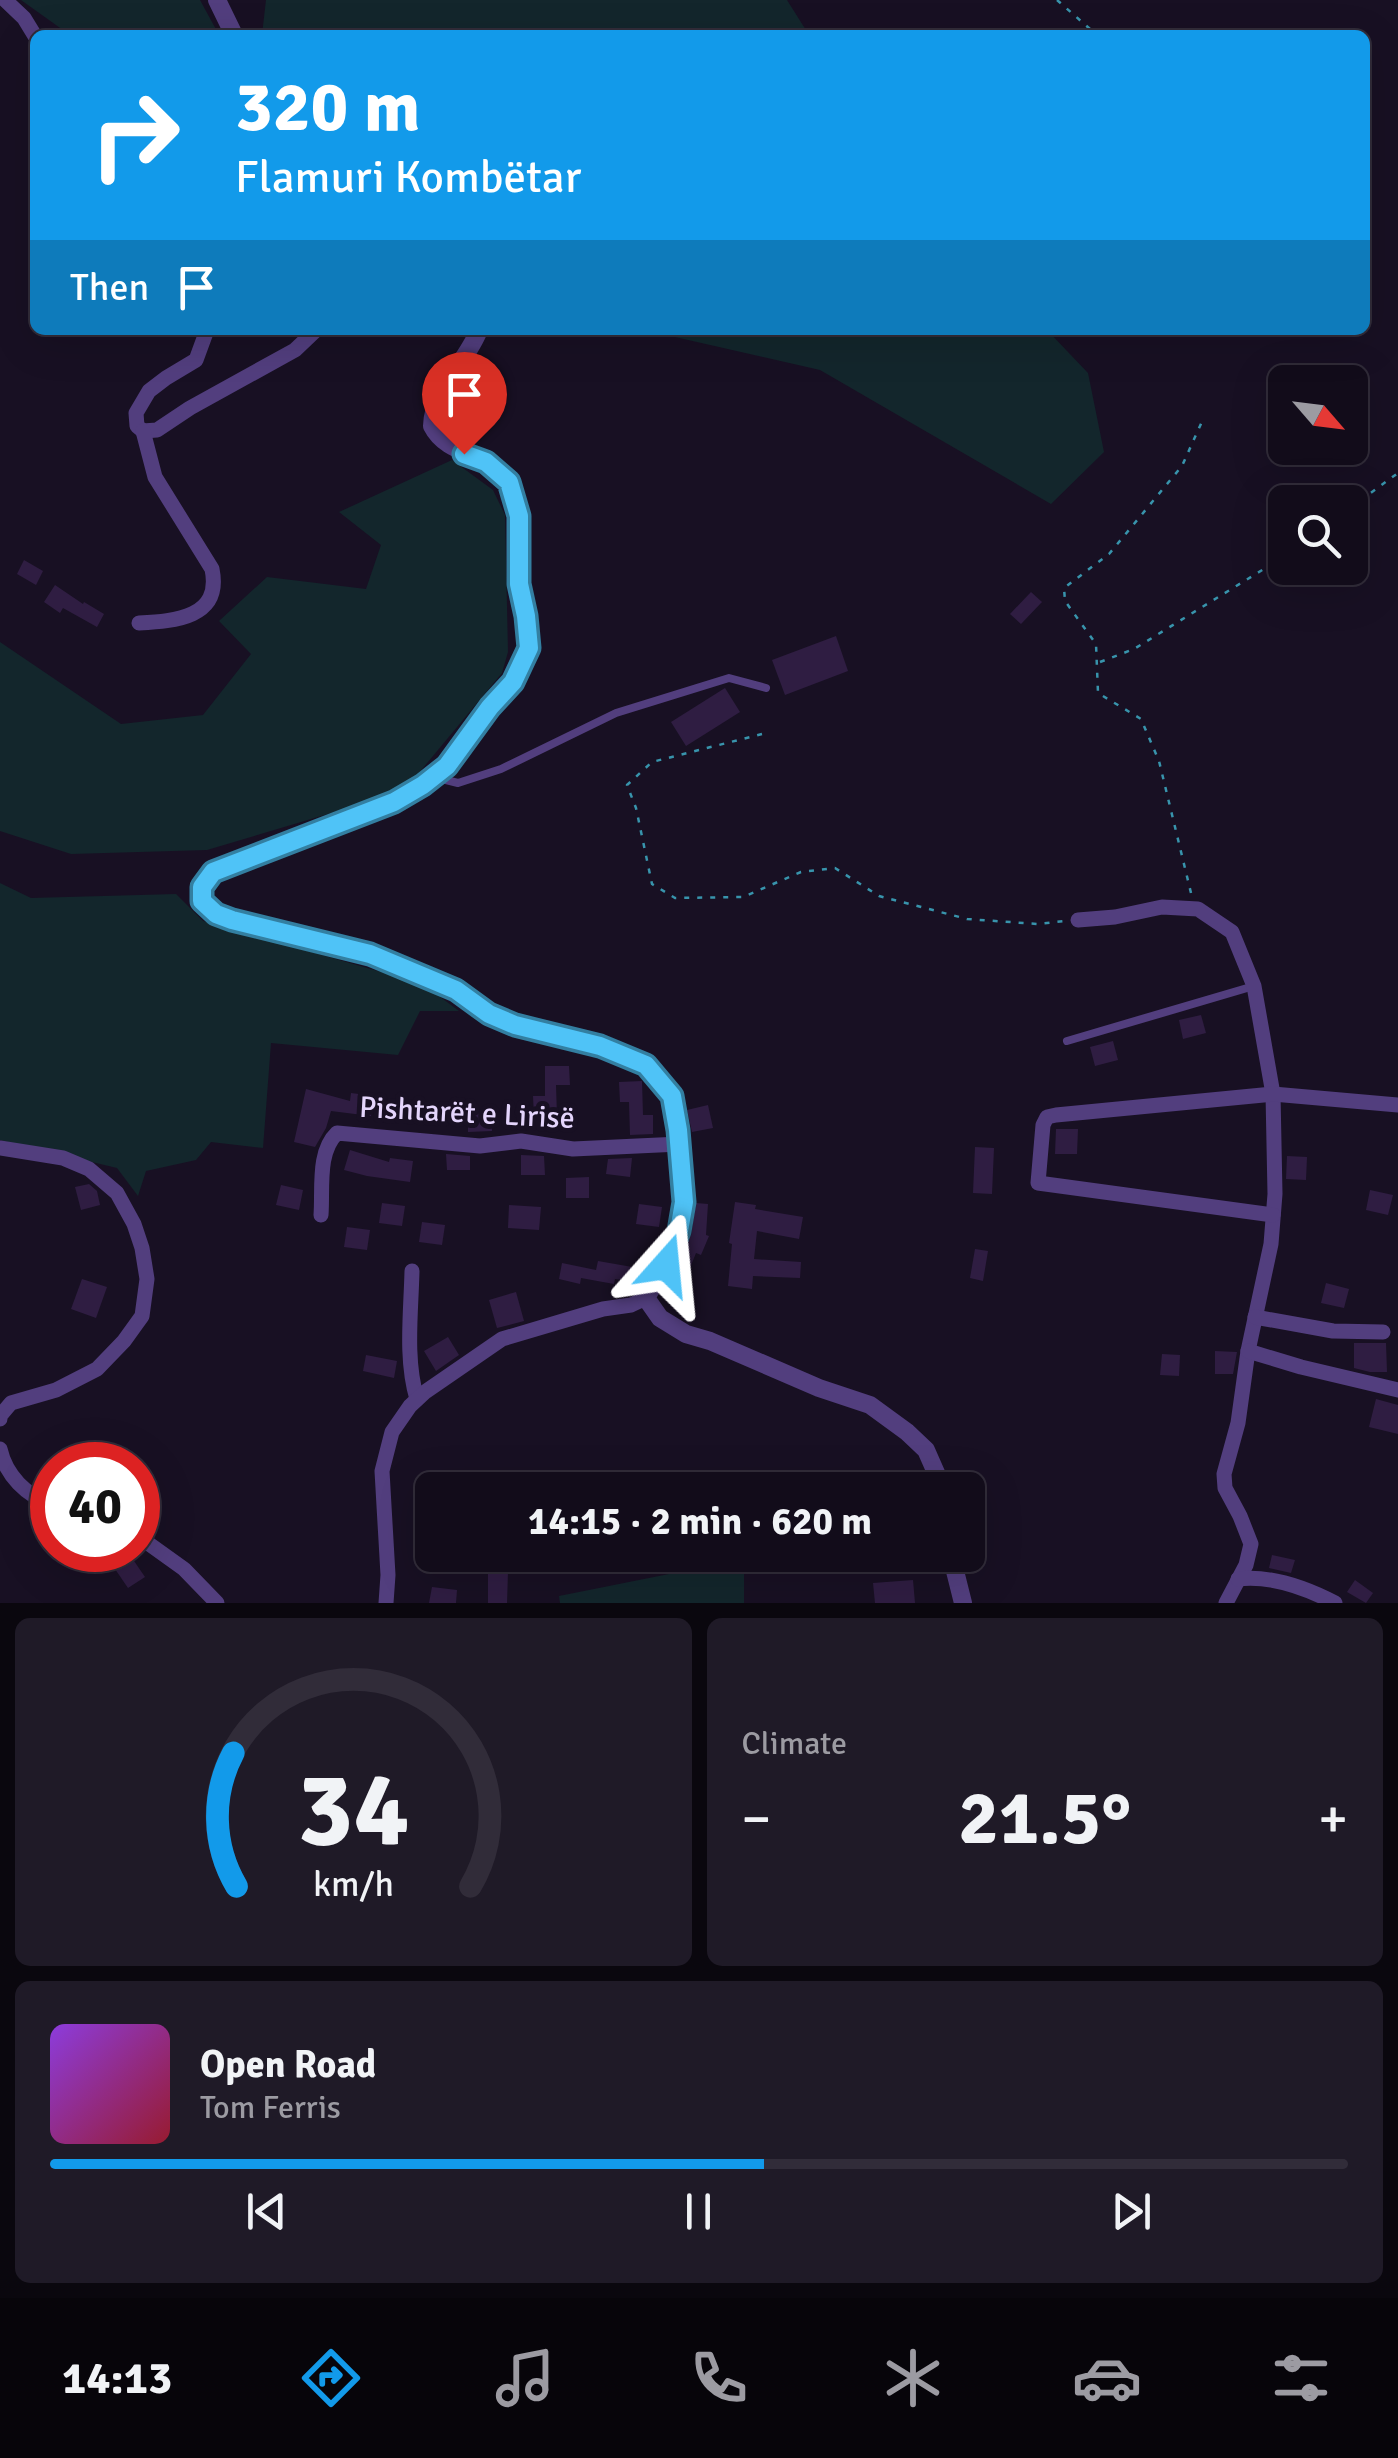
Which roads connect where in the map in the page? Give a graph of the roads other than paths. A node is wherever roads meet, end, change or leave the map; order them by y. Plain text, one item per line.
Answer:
1 (5, 0) edge
2 (217, 0) edge
3 (31, 30) edge
4 (232, 30) edge
5 (205, 335) edge
6 (310, 335) edge
7 (477, 335) edge
8 (143, 431) junction
9 (138, 623) dead end
10 (766, 688) dead end
11 (434, 776) junction
12 (1078, 920) road end
13 (1254, 986) junction
14 (1067, 1041) dead end
15 (1273, 1094) junction
16 (1398, 1105) edge
17 (680, 1144) junction
18 (0, 1148) edge
19 (321, 1215) dead end
20 (1273, 1215) junction
21 (412, 1271) dead end
22 (646, 1298) junction
23 (1255, 1316) junction
24 (1383, 1332) dead end
25 (1248, 1350) junction
26 (1398, 1390) edge
27 (417, 1399) junction
28 (0, 1420) edge
29 (0, 1448) edge
30 (936, 1472) edge
31 (30, 1493) edge
32 (160, 1552) edge
33 (955, 1572) edge
34 (1238, 1578) junction
35 (217, 1603) edge
36 (386, 1603) edge
37 (962, 1603) edge
38 (1226, 1603) edge
39 (1335, 1603) edge

1 - 3 street
2 - 4 street
5 - 8 street
6 - 8 street
7 - 11 street
8 - 9 street
10 - 11 lane
11 - 17 street
12 - 13 street
13 - 14 lane
13 - 15 street
15 - 16 street
15 - 20 street
15 - 20 street
17 - 19 street, Pishtarët e Lirisë
17 - 22 street
18 - 28 street
20 - 23 street
21 - 27 street
22 - 27 street
22 - 30 street
23 - 24 street
23 - 25 street
25 - 26 street
25 - 34 street
27 - 36 street
29 - 31 street
32 - 35 street
33 - 37 street
34 - 38 street
34 - 39 street

